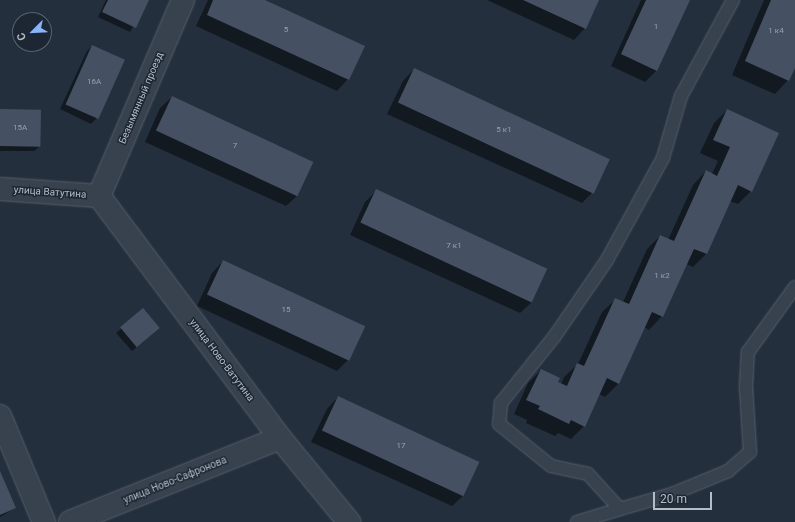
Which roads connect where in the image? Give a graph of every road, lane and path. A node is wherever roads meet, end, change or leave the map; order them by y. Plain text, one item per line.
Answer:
1 (183, 0) edge
2 (733, 0) edge
3 (0, 189) edge
4 (99, 196) junction
5 (795, 287) edge
6 (0, 416) edge
7 (280, 438) junction
8 (620, 509) junction
9 (44, 522) edge
10 (70, 522) edge
11 (349, 522) edge
12 (577, 522) edge

1 - 4 street, Безымянный проезд
2 - 8 lane
3 - 4 street, улица Ватутина
4 - 7 street, улица Ново-Ватутина
5 - 8 lane
6 - 9 street
7 - 10 street, улица Ново-Сафронова
7 - 11 street, улица Ново-Ватутина
8 - 12 lane

